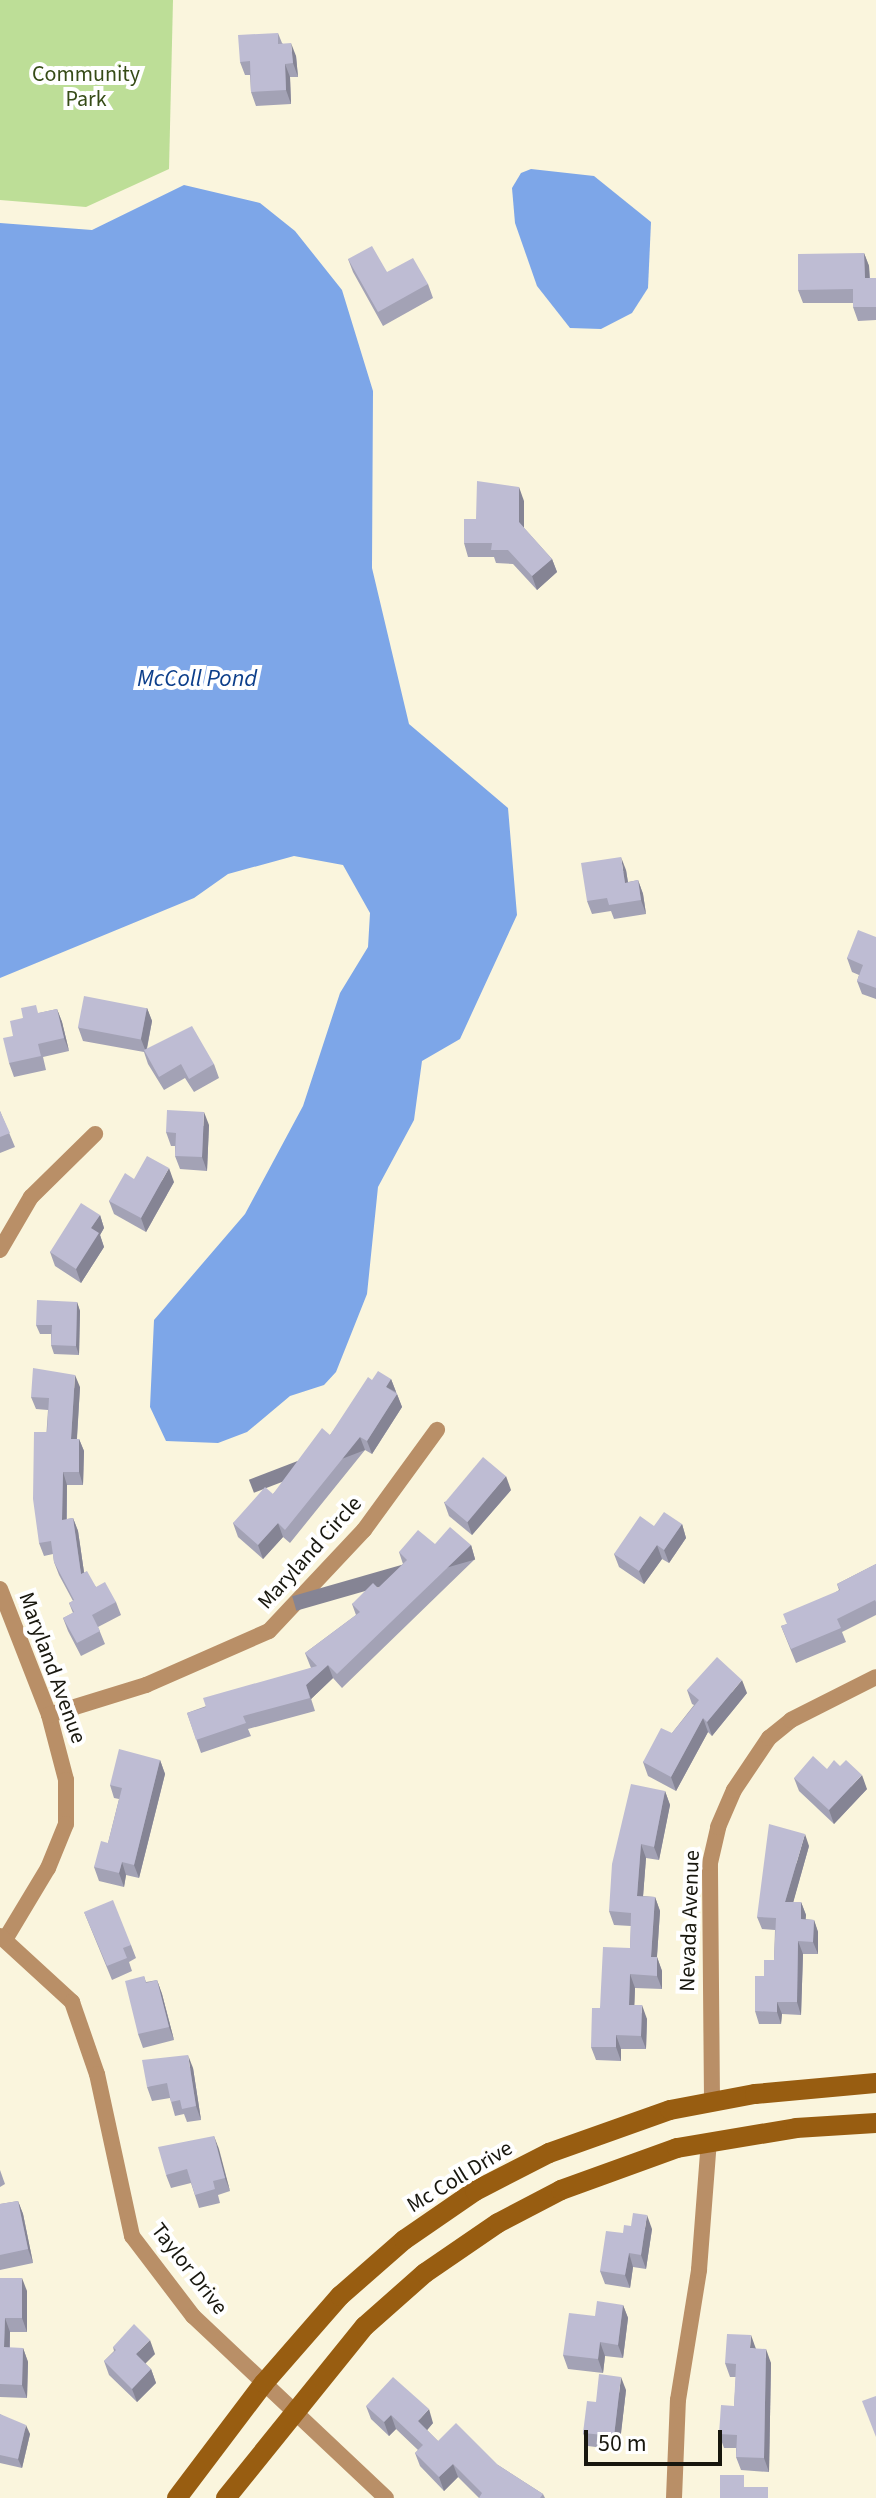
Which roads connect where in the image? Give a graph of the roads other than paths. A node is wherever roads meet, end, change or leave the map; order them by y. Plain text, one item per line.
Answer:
1 (95, 1134) dead end
2 (0, 1250) edge
3 (437, 1430) dead end
4 (0, 1589) edge
5 (875, 1679) edge
6 (49, 1715) junction
7 (3, 1937) edge
8 (876, 2083) edge
9 (712, 2100) junction
10 (876, 2123) edge
11 (709, 2141) junction
12 (264, 2383) junction
13 (292, 2410) junction
14 (177, 2498) edge
15 (226, 2498) edge
16 (386, 2498) edge
17 (674, 2498) edge

1 - 2 street
3 - 6 street, Maryland Circle
4 - 6 street, Maryland Avenue
5 - 9 street, Nevada Avenue
6 - 7 street, Maryland Avenue
7 - 12 street, Taylor Drive
8 - 9 main road, Mc Coll Drive
9 - 12 main road, Mc Coll Drive
10 - 11 main road
11 - 13 main road
11 - 17 street
12 - 13 street, Taylor Drive
12 - 14 main road, Mc Coll Drive
13 - 15 main road
13 - 16 street, Taylor Drive

